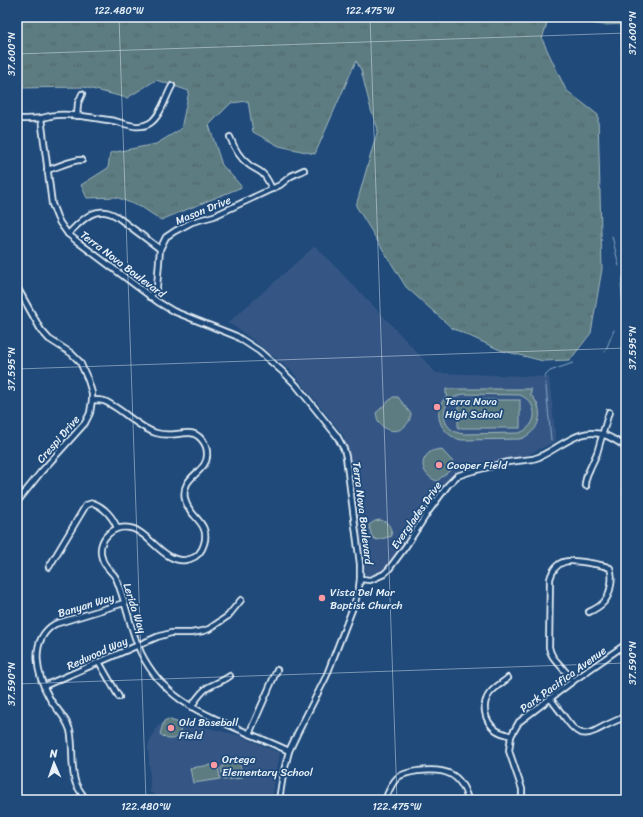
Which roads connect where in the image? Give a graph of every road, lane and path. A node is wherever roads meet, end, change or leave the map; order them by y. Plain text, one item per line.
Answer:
1 (172, 86) dead end
2 (82, 94) dead end
3 (76, 116) junction
4 (40, 118) junction
5 (17, 119) edge
6 (230, 137) dead end
7 (82, 160) dead end
8 (47, 170) junction
9 (304, 170) dead end
10 (272, 189) junction
11 (68, 234) junction
12 (160, 249) junction
13 (17, 288) edge
14 (150, 298) junction
15 (92, 400) junction
16 (609, 412) dead end
17 (603, 435) junction
18 (626, 447) edge
19 (586, 486) dead end
20 (17, 502) edge
21 (117, 528) junction
22 (50, 567) dead end
23 (360, 579) junction
24 (241, 600) dead end
25 (124, 603) junction
26 (588, 612) dead end
27 (626, 644) edge
28 (138, 645) junction
29 (99, 662) junction
30 (276, 670) dead end
31 (230, 676) dead end
32 (508, 678) dead end
33 (573, 681) junction
34 (44, 686) junction
35 (120, 697) dead end
36 (550, 698) junction
37 (191, 707) junction
38 (626, 717) edge
39 (249, 734) junction
40 (511, 736) junction
41 (289, 751) junction
42 (86, 800) edge
43 (279, 800) edge
44 (384, 800) edge
45 (468, 800) edge
46 (522, 800) edge

1 - 3 street
2 - 3 street
3 - 4 street
4 - 5 street
4 - 8 street, Terra Nova Boulevard
6 - 10 street
7 - 8 street
8 - 11 street, Terra Nova Boulevard
9 - 10 street, Mason Drive
10 - 12 street, Mason Drive
11 - 12 street
11 - 14 street, Terra Nova Boulevard
12 - 14 street
13 - 15 street, Crespi Drive
14 - 23 street, Terra Nova Boulevard
15 - 20 street, Crespi Drive
15 - 21 street
16 - 17 street
17 - 18 street, Everglades Drive
17 - 19 street
17 - 23 street, Everglades Drive
21 - 22 street
21 - 25 street, Lerida Way
23 - 41 street, Terra Nova Boulevard
24 - 28 street, Redwood Way
25 - 28 street, Lerida Way
25 - 34 street, Banyan Way
26 - 33 street
27 - 33 street, Park Pacifica Avenue
28 - 29 street, Redwood Way
28 - 37 street, Lerida Way
29 - 34 street, Redwood Way
29 - 35 street
30 - 39 street
31 - 37 street
32 - 40 street
33 - 36 street, Park Pacifica Avenue
34 - 42 street, Banyan Way
36 - 38 street
36 - 40 street, Park Pacifica Avenue
37 - 39 street, Lerida Way
39 - 41 street, Lerida Way
40 - 46 street
41 - 43 street, Terra Nova Boulevard
44 - 45 street

